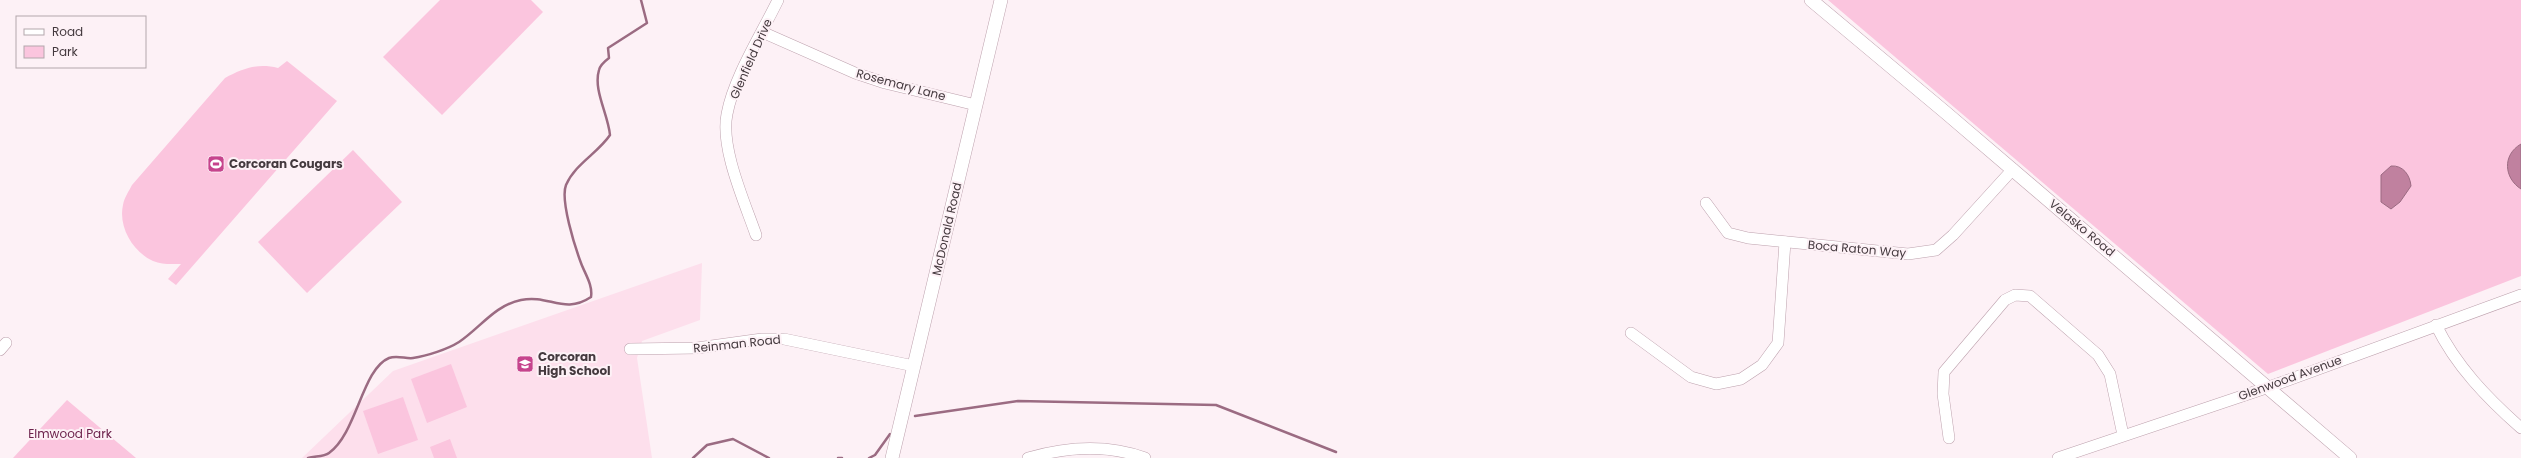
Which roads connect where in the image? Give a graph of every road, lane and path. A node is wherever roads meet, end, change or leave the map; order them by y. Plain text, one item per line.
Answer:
1 (778, 0) edge
2 (1001, 0) edge
3 (1811, 0) edge
4 (762, 32) junction
5 (976, 106) junction
6 (2013, 170) junction
7 (1706, 203) dead end
8 (756, 235) dead end
9 (1785, 242) junction
10 (2521, 294) edge
11 (2436, 326) junction
12 (1631, 333) dead end
13 (630, 349) dead end
14 (914, 366) junction
15 (2269, 388) junction
16 (2521, 428) edge
17 (2123, 436) junction
18 (1949, 438) dead end
19 (892, 458) edge
20 (1028, 458) edge
21 (1145, 458) edge
22 (2058, 458) edge
23 (2350, 458) edge

1 - 4 street, Glenfield Drive
2 - 5 street, McDonald Road
3 - 6 street, Velasko Road
4 - 5 street, Rosemary Lane
4 - 8 street, Glenfield Drive
5 - 14 street, McDonald Road
6 - 9 street, Boca Raton Way
6 - 15 street, Velasko Road
7 - 9 street, Boca Raton Way
9 - 12 street
10 - 11 street, Glenwood Avenue
11 - 15 street, Glenwood Avenue
11 - 16 street
13 - 14 street, Reinman Road
14 - 19 street, McDonald Road
15 - 17 street, Glenwood Avenue
15 - 23 street, Velasko Road
17 - 18 street
17 - 22 street, Glenwood Avenue
20 - 21 street

